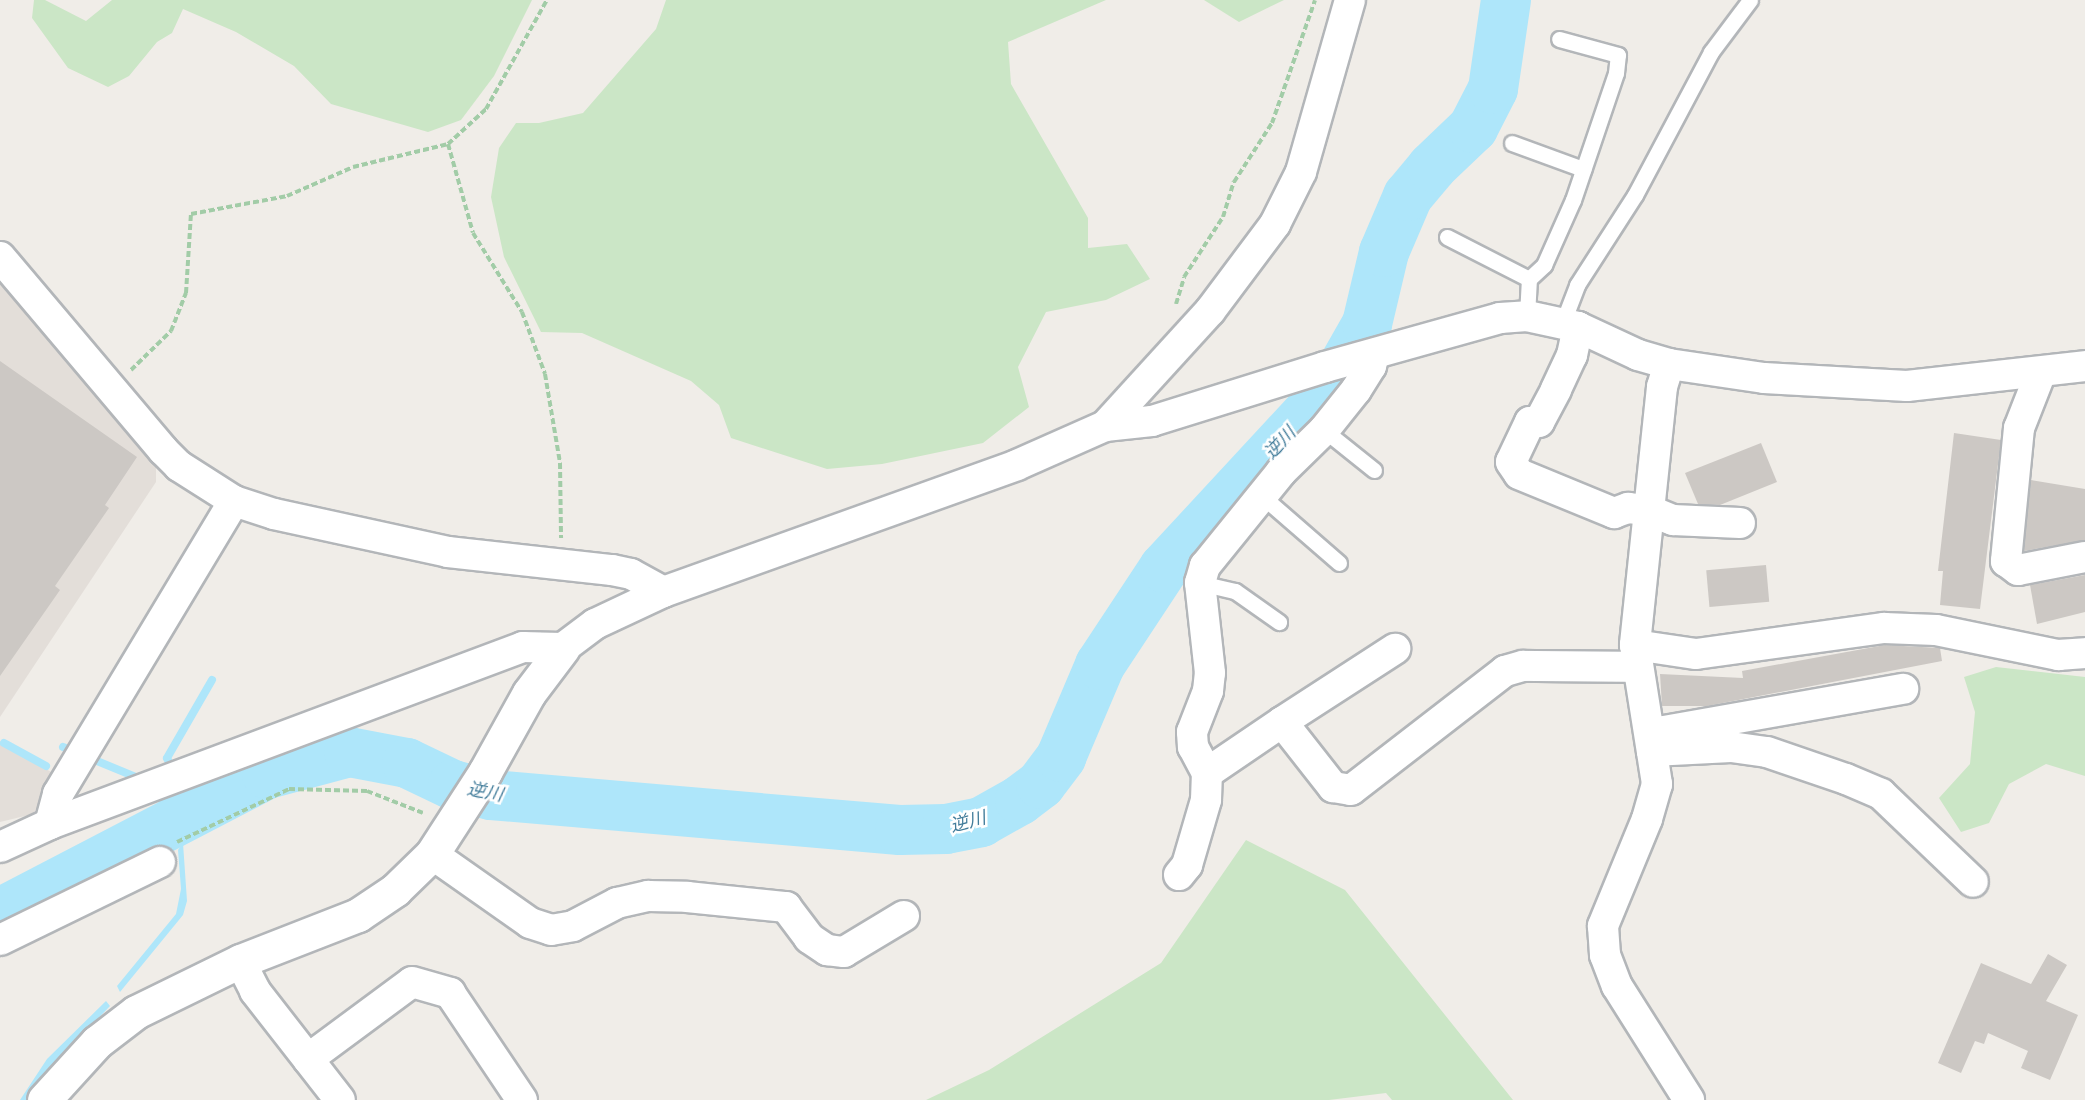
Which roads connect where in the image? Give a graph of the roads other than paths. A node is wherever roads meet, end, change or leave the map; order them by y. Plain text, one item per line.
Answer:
1 (1350, 0) edge
2 (1750, 0) edge
3 (1559, 39) dead end
4 (1512, 142) dead end
5 (1583, 169) junction
6 (1447, 237) dead end
7 (0, 257) edge
8 (1529, 279) junction
9 (1527, 316) junction
10 (1571, 324) junction
11 (1369, 355) junction
12 (1669, 364) junction
13 (2085, 366) edge
14 (2041, 372) junction
15 (1105, 426) junction
16 (1324, 430) junction
17 (1374, 470) dead end
18 (1262, 496) junction
19 (234, 501) junction
20 (1648, 510) junction
21 (1740, 524) dead end
22 (2085, 557) edge
23 (1339, 562) dead end
24 (1200, 583) junction
25 (663, 592) junction
26 (1279, 622) dead end
27 (563, 648) junction
28 (1395, 649) dead end
29 (2085, 653) edge
30 (1635, 656) junction
31 (1904, 690) dead end
32 (1282, 722) junction
33 (1652, 751) junction
34 (1207, 773) junction
35 (50, 825) junction
36 (445, 835) junction
37 (0, 847) edge
38 (160, 862) road end
39 (1179, 875) dead end
40 (1973, 882) dead end
41 (904, 916) dead end
42 (0, 940) edge
43 (240, 961) junction
44 (308, 1059) junction
45 (44, 1100) edge
46 (340, 1100) edge
47 (522, 1100) edge
48 (1689, 1100) edge

1 - 15 street
2 - 10 lane
3 - 5 lane
4 - 5 lane
5 - 8 lane
6 - 8 lane
7 - 19 street
8 - 9 lane
9 - 10 street
9 - 11 street
10 - 12 street
10 - 20 street
11 - 15 street
11 - 16 street
12 - 14 street
12 - 20 street
13 - 14 street
14 - 22 street
15 - 25 street
16 - 17 lane
16 - 18 street
18 - 23 lane
18 - 24 street
19 - 25 street
19 - 35 street
20 - 21 street
20 - 30 street
24 - 26 lane
24 - 34 street
25 - 27 street
27 - 35 street
27 - 36 street
28 - 32 street
29 - 30 street
30 - 32 street
30 - 33 street
31 - 33 street
32 - 34 street
33 - 40 street
33 - 48 street
34 - 39 street
35 - 37 street
36 - 41 street
36 - 43 street
38 - 42 street
43 - 44 street
43 - 45 street
44 - 46 street
44 - 47 street

